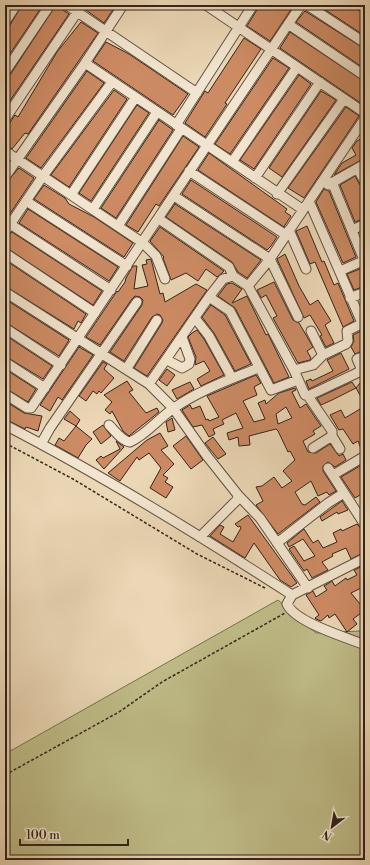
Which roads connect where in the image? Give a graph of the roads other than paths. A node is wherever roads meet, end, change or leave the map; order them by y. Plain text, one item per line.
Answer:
1 (16, 5) edge
2 (50, 5) edge
3 (67, 5) edge
4 (123, 5) edge
5 (206, 5) edge
6 (252, 5) edge
7 (301, 5) edge
8 (307, 5) edge
9 (361, 5) edge
10 (365, 8) edge
11 (80, 9) edge
12 (5, 22) edge
13 (288, 24) junction
14 (238, 27) junction
15 (105, 32) junction
16 (365, 43) edge
17 (270, 49) junction
18 (85, 63) junction
19 (297, 67) junction
20 (5, 72) edge
21 (365, 76) edge
22 (112, 82) junction
23 (320, 82) junction
24 (197, 93) junction
25 (135, 98) junction
26 (344, 99) junction
27 (157, 112) junction
28 (365, 113) edge
29 (365, 118) edge
30 (5, 119) edge
31 (178, 127) junction
32 (207, 145) junction
33 (5, 151) edge
34 (17, 160) junction
35 (232, 162) junction
36 (361, 166) edge
37 (189, 171) junction
38 (5, 176) edge
39 (43, 176) junction
40 (256, 178) junction
41 (332, 182) junction
42 (365, 182) edge
43 (316, 192) junction
44 (277, 194) junction
45 (71, 195) junction
46 (174, 196) junction
47 (26, 201) junction
48 (309, 201) junction
49 (92, 209) junction
50 (302, 209) junction
51 (159, 219) junction
52 (365, 224) edge
53 (118, 226) junction
54 (8, 228) edge
55 (352, 230) junction
56 (288, 233) junction
57 (143, 243) junction
58 (5, 253) edge
59 (270, 260) junction
60 (364, 260) edge
61 (127, 266) junction
62 (306, 269) dead end
63 (340, 272) junction
64 (234, 276) junction
65 (165, 279) dead end
66 (248, 286) junction
67 (111, 290) junction
68 (5, 292) edge
69 (365, 292) edge
70 (209, 297) junction
71 (350, 298) junction
72 (137, 302) dead end
73 (95, 313) junction
74 (298, 316) dead end
75 (195, 318) junction
76 (157, 320) dead end
77 (364, 323) edge
78 (5, 328) edge
79 (310, 331) dead end
80 (182, 337) junction
81 (78, 338) junction
82 (102, 353) junction
83 (323, 355) junction
84 (365, 356) edge
85 (167, 360) junction
86 (5, 362) edge
87 (61, 365) junction
88 (127, 368) junction
89 (258, 368) junction
90 (294, 370) junction
91 (363, 370) edge
92 (232, 378) junction
93 (298, 380) junction
94 (149, 384) junction
95 (45, 388) junction
96 (5, 394) edge
97 (308, 396) junction
98 (173, 408) junction
99 (109, 425) dead end
100 (5, 426) edge
101 (332, 436) junction
102 (41, 444) junction
103 (313, 448) dead end
104 (340, 449) dead end
105 (365, 456) edge
106 (344, 493) junction
107 (238, 495) junction
108 (365, 525) edge
109 (200, 537) junction
110 (277, 543) junction
111 (365, 558) edge
112 (308, 588) junction
113 (292, 595) junction
114 (365, 645) edge

1 - 12 street
2 - 20 street
3 - 11 street
4 - 15 street
5 - 14 street
6 - 14 street
7 - 13 street
8 - 16 street
9 - 10 street
11 - 15 street
11 - 30 street
13 - 17 street
13 - 21 street
14 - 17 street
14 - 24 street
15 - 18 street
15 - 24 street
17 - 19 street
17 - 32 street
18 - 22 street
18 - 34 street
19 - 23 street
19 - 35 street
22 - 25 street
22 - 39 street
23 - 26 street
23 - 40 street
24 - 31 street
25 - 27 street
25 - 45 street
26 - 28 street
26 - 44 street
27 - 31 street
27 - 49 street
29 - 43 street
31 - 32 street
31 - 53 street
32 - 35 street
32 - 37 street
33 - 34 street
34 - 38 street
34 - 39 street
35 - 40 street
36 - 41 street
36 - 42 street
37 - 46 street
37 - 56 street
39 - 45 street
39 - 47 street
40 - 44 street
41 - 43 street
41 - 55 street
43 - 48 street
44 - 50 street
45 - 49 street
46 - 51 street
46 - 59 street
47 - 54 street
47 - 61 street
48 - 50 street
48 - 63 street
49 - 53 street
50 - 56 street
51 - 57 street
51 - 64 street
52 - 55 street
53 - 57 street
54 - 67 street
55 - 60 street
56 - 59 street
56 - 62 street
57 - 61 street
57 - 65 street
58 - 73 street
59 - 66 street
59 - 74 street
60 - 63 street
61 - 67 street
63 - 71 street
64 - 66 street
64 - 70 street
66 - 90 street
67 - 73 street
68 - 81 street
69 - 71 street
70 - 75 street
70 - 89 street
71 - 77 street
72 - 82 street
73 - 81 street
75 - 80 street
75 - 92 street
76 - 88 street
77 - 83 street
78 - 87 street
79 - 83 street
80 - 85 street
80 - 85 street
81 - 82 street
81 - 87 street
82 - 88 street
82 - 102 street
83 - 90 street
84 - 91 street
85 - 94 street
86 - 95 street
87 - 95 street
88 - 94 street
89 - 92 street
89 - 93 street
90 - 93 street
91 - 97 street
92 - 98 street
93 - 97 street
94 - 98 street
95 - 96 street
97 - 101 street
98 - 99 street
98 - 107 street
100 - 102 street
101 - 103 street
101 - 104 street
102 - 109 street
105 - 106 street
106 - 108 street
106 - 110 street
107 - 109 street
107 - 110 street
109 - 113 street
110 - 112 street
111 - 112 street
112 - 113 street
113 - 114 street

